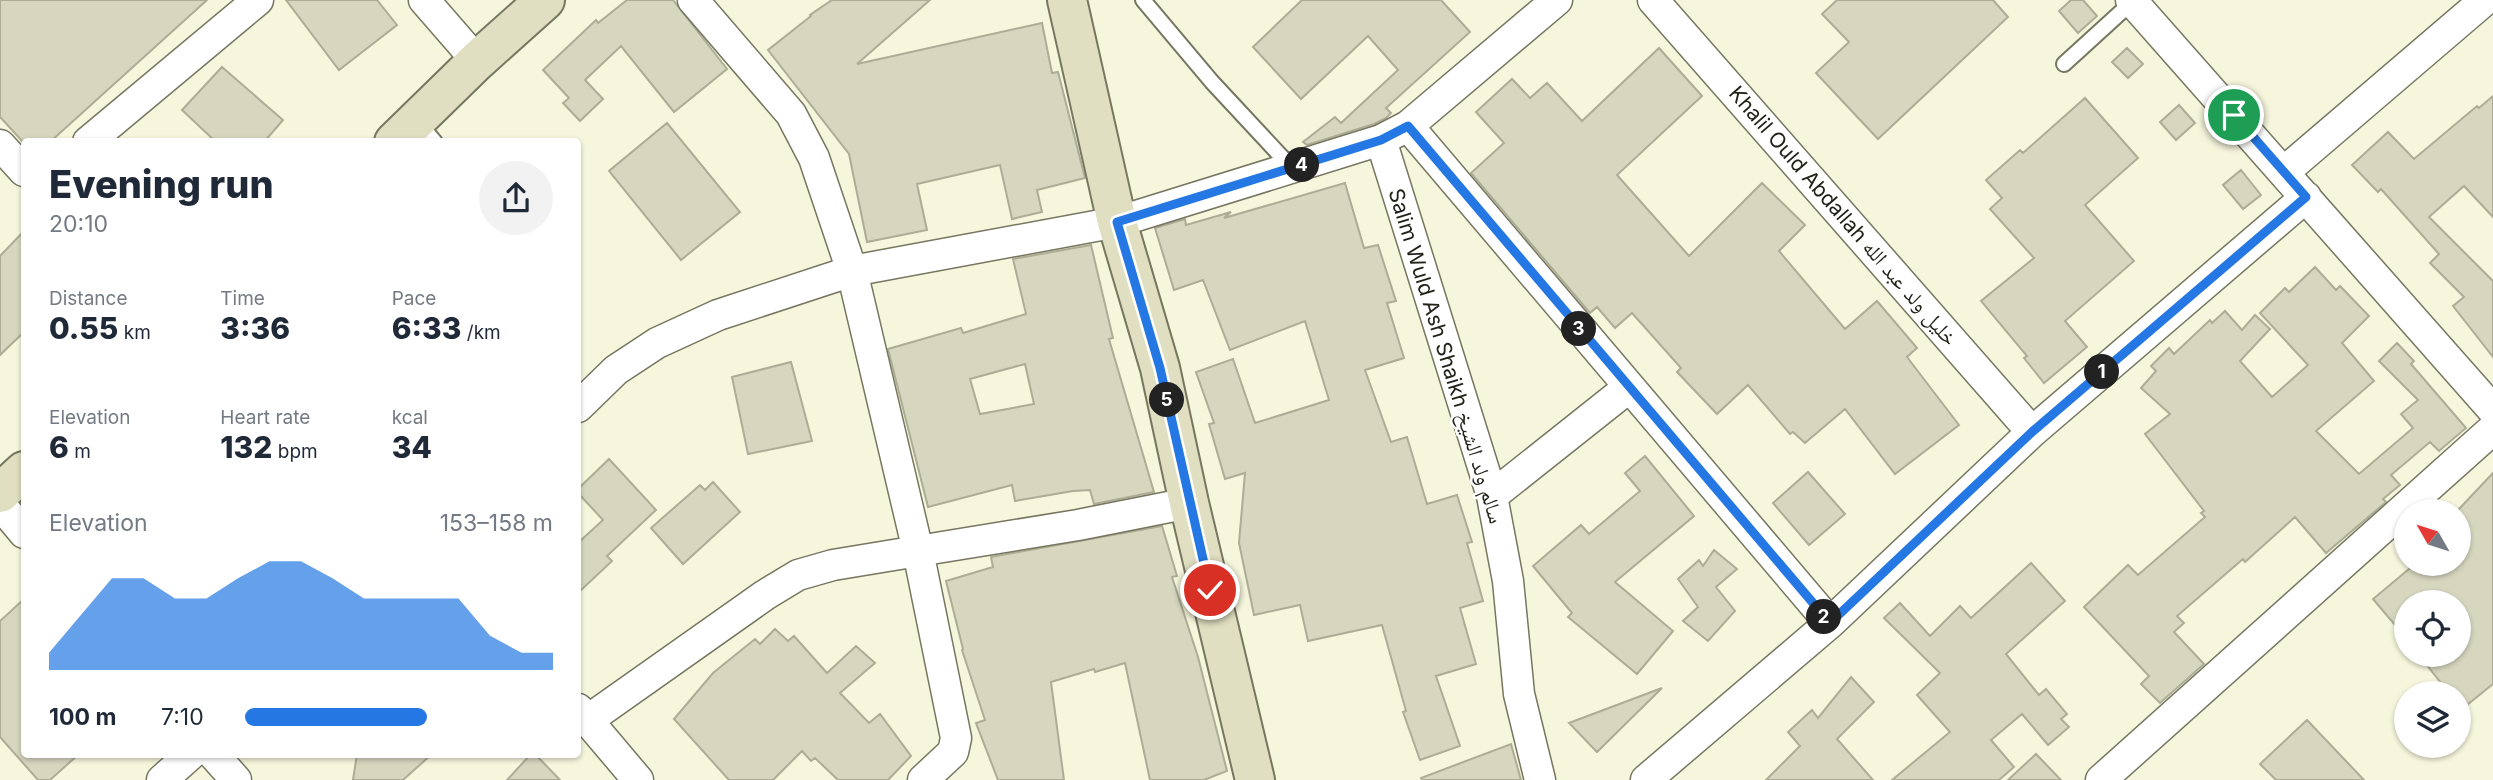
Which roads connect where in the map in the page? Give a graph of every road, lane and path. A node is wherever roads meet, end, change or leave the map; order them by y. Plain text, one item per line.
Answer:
1 (258, 0) edge
2 (424, 0) edge
3 (545, 0) edge
4 (693, 0) edge
5 (1067, 0) edge
6 (1143, 0) edge
7 (1557, 0) edge
8 (1653, 0) edge
9 (2485, 0) edge
10 (2131, 1) edge
11 (477, 61) junction
12 (2064, 64) dead end
13 (1408, 126) junction
14 (415, 135) edge
15 (93, 138) edge
16 (1381, 140) junction
17 (0, 145) edge
18 (21, 168) edge
19 (1292, 168) junction
20 (2284, 172) junction
21 (2306, 197) junction
22 (1117, 222) junction
23 (852, 271) junction
24 (1628, 388) junction
25 (2487, 392) edge
26 (581, 404) edge
27 (2493, 429) edge
28 (2032, 432) junction
29 (21, 474) edge
30 (0, 493) edge
31 (1492, 496) junction
32 (1189, 503) junction
33 (0, 504) edge
34 (21, 529) edge
35 (918, 551) junction
36 (1830, 623) junction
37 (583, 715) edge
38 (187, 758) edge
39 (217, 758) edge
40 (162, 780) edge
41 (236, 780) edge
42 (638, 780) edge
43 (923, 780) edge
44 (1255, 780) edge
45 (1540, 780) edge
46 (1646, 780) edge
47 (2101, 780) edge

1 - 15 street
2 - 11 street
3 - 11 street
4 - 23 street
5 - 22 street
6 - 19 lane
7 - 13 street
8 - 28 street, Khalil Ould Abdallah خليل ولد عبد الله
9 - 20 street
10 - 12 lane
10 - 20 street
11 - 14 street
13 - 16 street
13 - 24 street
16 - 19 street
16 - 31 street, Salim Wuld Ash Shaikh سالم ولد الشيخ
17 - 18 street
19 - 22 street
20 - 21 street
21 - 25 street
21 - 28 street
22 - 23 street
22 - 32 street
23 - 26 street
23 - 35 street
24 - 31 street
24 - 36 street
27 - 47 street
28 - 36 street
29 - 30 street
31 - 45 street, Salim Wuld Ash Shaikh سالم ولد الشيخ
32 - 35 street
32 - 44 street
33 - 34 street
35 - 37 street
35 - 43 street
36 - 46 street
37 - 42 street
38 - 40 street
39 - 41 street

